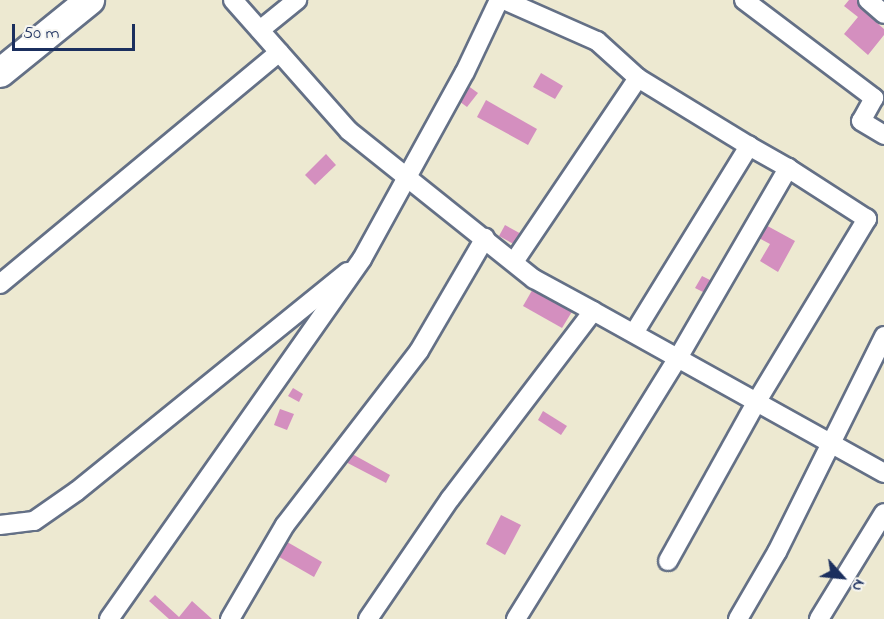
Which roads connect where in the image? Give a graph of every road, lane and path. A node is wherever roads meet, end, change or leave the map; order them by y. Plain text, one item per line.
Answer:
1 (90, 0) edge
2 (233, 0) edge
3 (297, 0) edge
4 (499, 0) edge
5 (504, 0) edge
6 (744, 0) edge
7 (868, 0) edge
8 (884, 14) edge
9 (260, 30) junction
10 (279, 52) junction
11 (1, 71) edge
12 (638, 78) junction
13 (884, 135) edge
14 (749, 146) junction
15 (788, 168) junction
16 (407, 178) junction
17 (485, 238) junction
18 (362, 260) junction
19 (514, 262) junction
20 (0, 284) edge
21 (593, 311) junction
22 (634, 333) junction
23 (884, 336) edge
24 (678, 358) junction
25 (757, 401) junction
26 (831, 442) junction
27 (884, 473) edge
28 (884, 513) edge
29 (0, 525) edge
30 (668, 561) dead end
31 (745, 617) edge
32 (109, 619) edge
33 (230, 619) edge
34 (368, 619) edge
35 (516, 619) edge
36 (819, 619) edge

1 - 11 main road
2 - 9 street
3 - 9 street
4 - 16 street
5 - 12 street
6 - 13 street
7 - 8 street
9 - 10 street
10 - 16 street
10 - 20 street
12 - 14 street
12 - 19 street
14 - 15 street
14 - 22 street
15 - 24 street
15 - 25 street
16 - 17 street
16 - 18 street
17 - 19 street
17 - 33 street
18 - 29 street
18 - 32 street
19 - 21 street
21 - 22 street
21 - 34 street
22 - 24 street
23 - 26 street
24 - 25 street
24 - 35 street
25 - 26 street
25 - 30 street
26 - 27 street
26 - 31 street
28 - 36 street

